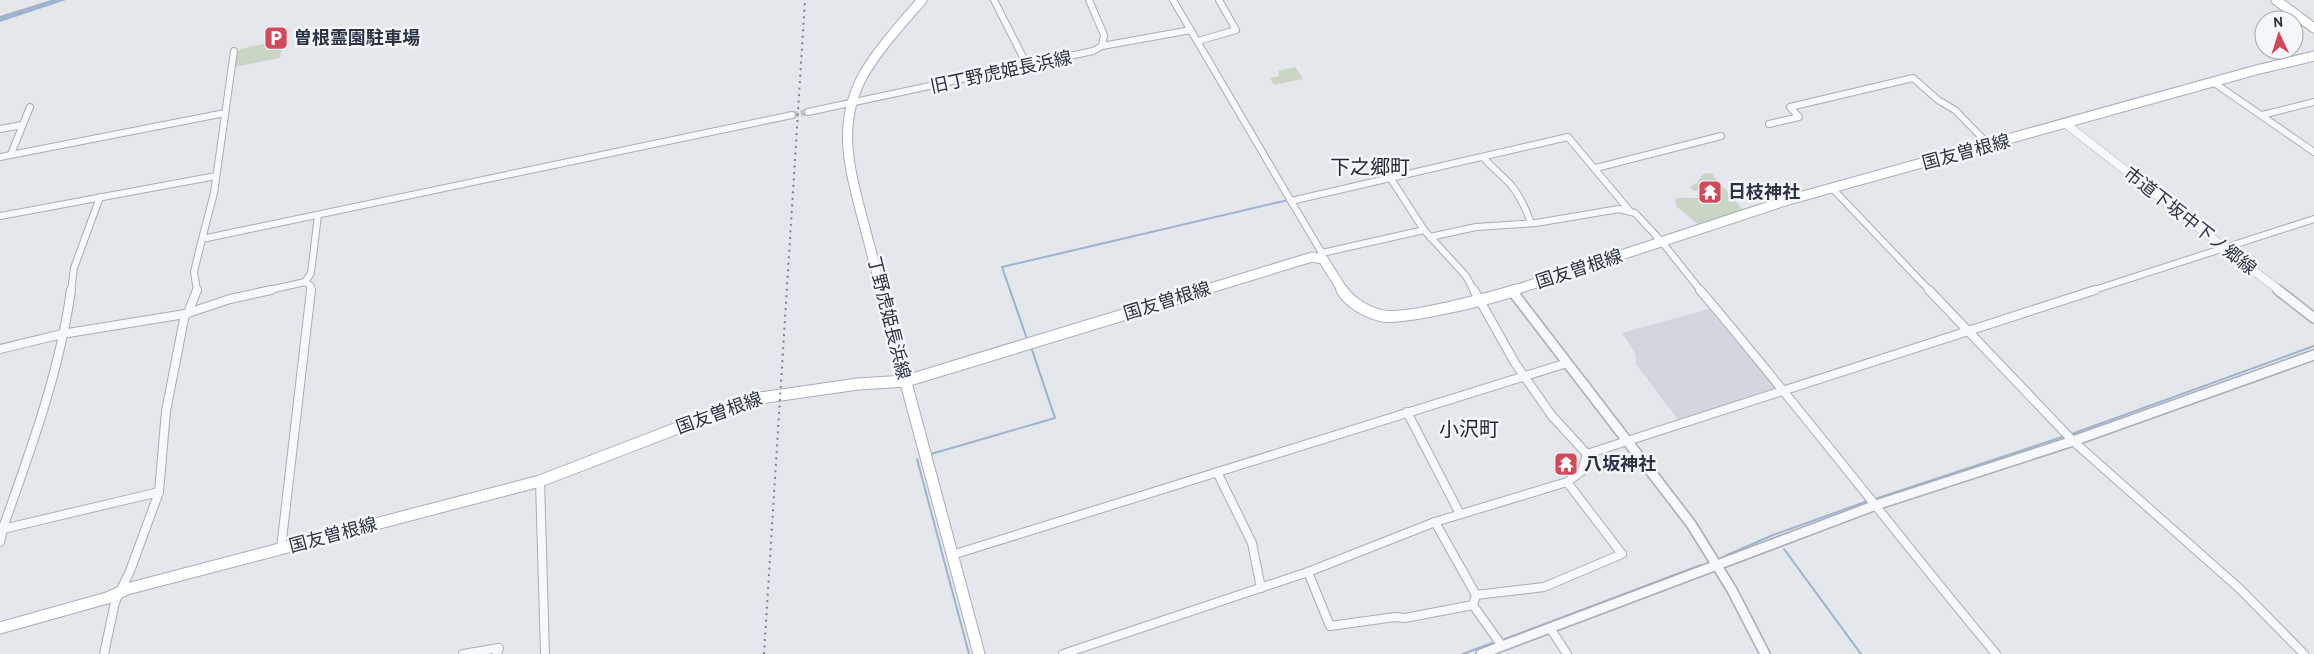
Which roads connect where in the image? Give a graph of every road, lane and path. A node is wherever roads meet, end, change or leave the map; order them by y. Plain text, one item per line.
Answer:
1 (922, 0) edge
2 (994, 0) edge
3 (1089, 0) edge
4 (1173, 0) edge
5 (1220, 0) edge
6 (2276, 0) edge
7 (2314, 28) edge
8 (1191, 30) junction
9 (1198, 41) junction
10 (1102, 46) junction
11 (234, 51) dead end
12 (2314, 56) edge
13 (1028, 67) junction
14 (2213, 82) junction
15 (2314, 102) edge
16 (850, 103) junction
17 (30, 107) dead end
18 (225, 112) junction
19 (808, 112) tunnel mouth
20 (792, 115) tunnel mouth
21 (2262, 115) junction
22 (1768, 124) dead end
23 (2066, 124) junction
24 (22, 125) junction
25 (0, 129) edge
26 (1721, 136) dead end
27 (1990, 146) junction
28 (2314, 152) edge
29 (11, 154) junction
30 (0, 157) edge
31 (1483, 157) junction
32 (1596, 168) junction
33 (216, 176) junction
34 (1391, 179) junction
35 (1832, 188) junction
36 (100, 197) junction
37 (1291, 201) junction
38 (1629, 210) junction
39 (318, 215) junction
40 (0, 216) edge
41 (2314, 219) edge
42 (1531, 223) junction
43 (1424, 230) junction
44 (1430, 237) junction
45 (202, 239) junction
46 (1662, 242) junction
47 (2224, 247) junction
48 (1320, 255) junction
49 (305, 282) junction
50 (1512, 291) junction
51 (1479, 299) junction
52 (187, 314) junction
53 (2314, 318) edge
54 (1968, 329) junction
55 (62, 334) junction
56 (0, 349) edge
57 (2314, 355) edge
58 (1567, 362) junction
59 (1524, 376) junction
60 (906, 381) junction
61 (1784, 389) junction
62 (1407, 412) junction
63 (2070, 437) junction
64 (1627, 440) junction
65 (1587, 454) junction
66 (1217, 472) junction
67 (540, 481) junction
68 (1568, 482) junction
69 (159, 492) junction
70 (1876, 505) junction
71 (1460, 514) junction
72 (1435, 522) junction
73 (2, 526) edge
74 (0, 542) edge
75 (281, 548) junction
76 (952, 555) junction
77 (1718, 566) junction
78 (1308, 572) junction
79 (1261, 588) junction
80 (118, 594) junction
81 (1476, 596) junction
82 (1472, 605) junction
83 (0, 628) edge
84 (1550, 628) junction
85 (1502, 646) junction
86 (104, 654) edge
87 (463, 654) edge
88 (497, 654) edge
89 (545, 654) edge
90 (979, 654) edge
91 (1063, 654) edge
92 (1482, 654) edge
93 (1567, 654) edge
94 (1765, 654) edge
95 (1996, 654) edge
96 (2304, 654) edge

1 - 16 main road, 丁野虎姫長浜線
2 - 13 street
3 - 10 street
4 - 8 street
5 - 9 street
6 - 7 main road
8 - 9 street
8 - 10 street, 旧丁野虎姫長浜線
9 - 37 street
10 - 13 street, 旧丁野虎姫長浜線
11 - 18 street
12 - 14 main road, 国友曽根線
13 - 16 street, 旧丁野虎姫長浜線
14 - 21 street
14 - 23 main road, 国友曽根線
15 - 21 street
16 - 19 street, 旧丁野虎姫長浜線
16 - 60 main road, 丁野虎姫長浜線
17 - 24 street
18 - 29 street
18 - 33 street
20 - 39 street
21 - 28 street
22 - 27 street
23 - 27 main road, 国友曽根線
23 - 47 street, 市道下坂中下ノ郷線
24 - 25 street
24 - 29 street
26 - 32 street
27 - 35 main road, 国友曽根線
29 - 30 street
31 - 32 street
31 - 34 street
31 - 42 street
32 - 38 street
33 - 36 street
33 - 45 street
34 - 37 street
34 - 43 street
35 - 46 main road, 国友曽根線
35 - 54 street
36 - 40 street
36 - 55 street
37 - 48 street
38 - 42 street
38 - 46 street
39 - 45 street
39 - 49 street
41 - 47 street
42 - 44 street
43 - 44 street
43 - 48 street
44 - 51 street
45 - 52 street
46 - 50 main road, 国友曽根線
46 - 61 street
47 - 53 street, 市道下坂中下ノ郷線
47 - 54 street
48 - 51 main road, 国友曽根線
48 - 60 main road, 国友曽根線
49 - 52 street
49 - 75 street
50 - 51 main road, 国友曽根線
50 - 58 street
51 - 59 street
52 - 55 street
52 - 69 street
54 - 61 street
54 - 63 street
55 - 56 street
55 - 73 street
57 - 63 street
58 - 59 street
58 - 64 street
59 - 62 street
59 - 65 street
60 - 67 main road, 国友曽根線
60 - 76 main road, 丁野虎姫長浜線
61 - 64 street
61 - 70 street
62 - 66 street
62 - 71 street
63 - 70 street
63 - 96 street
64 - 65 street
64 - 77 street
65 - 68 street
66 - 76 street
66 - 79 street
67 - 75 main road, 国友曽根線
67 - 89 street
68 - 71 street
68 - 81 street
69 - 73 street
69 - 80 street
70 - 77 street
70 - 95 street
71 - 72 street
72 - 78 street
72 - 81 street
73 - 74 street
75 - 80 main road, 国友曽根線
76 - 90 main road, 丁野虎姫長浜線
77 - 84 street
77 - 94 street
78 - 79 street
78 - 82 street
79 - 91 street
80 - 83 main road, 国友曽根線
80 - 86 street
81 - 82 street
82 - 85 street
84 - 85 street
84 - 93 street
85 - 92 street
87 - 88 street

